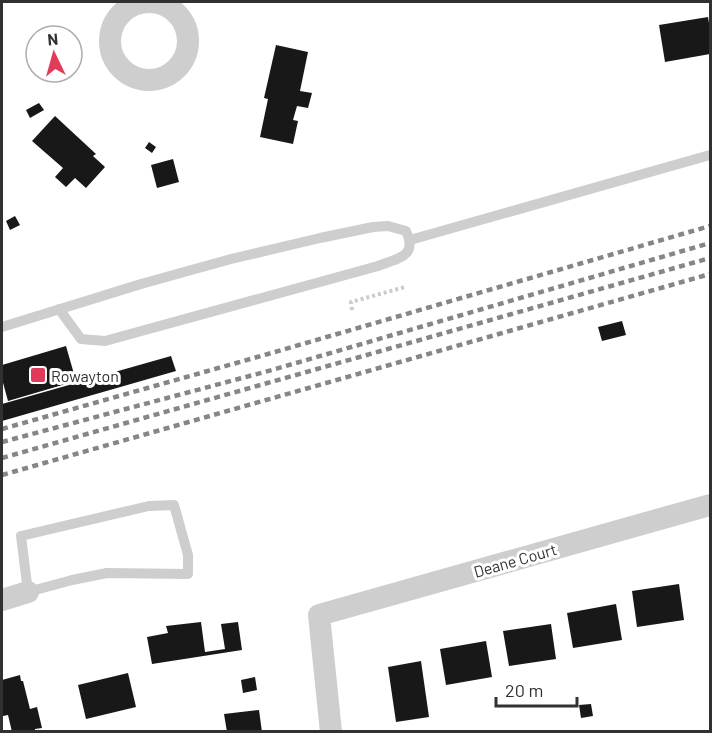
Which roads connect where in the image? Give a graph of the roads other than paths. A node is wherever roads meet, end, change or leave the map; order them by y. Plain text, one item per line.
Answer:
1 (711, 155) edge
2 (410, 240) junction
3 (59, 309) junction
4 (2, 327) edge
5 (711, 505) edge
6 (28, 592) junction
7 (2, 600) edge
8 (331, 732) edge

1 - 2 lane
2 - 3 lane
2 - 3 lane
3 - 4 lane
5 - 8 street, Deane Court
6 - 6 lane
6 - 7 street

